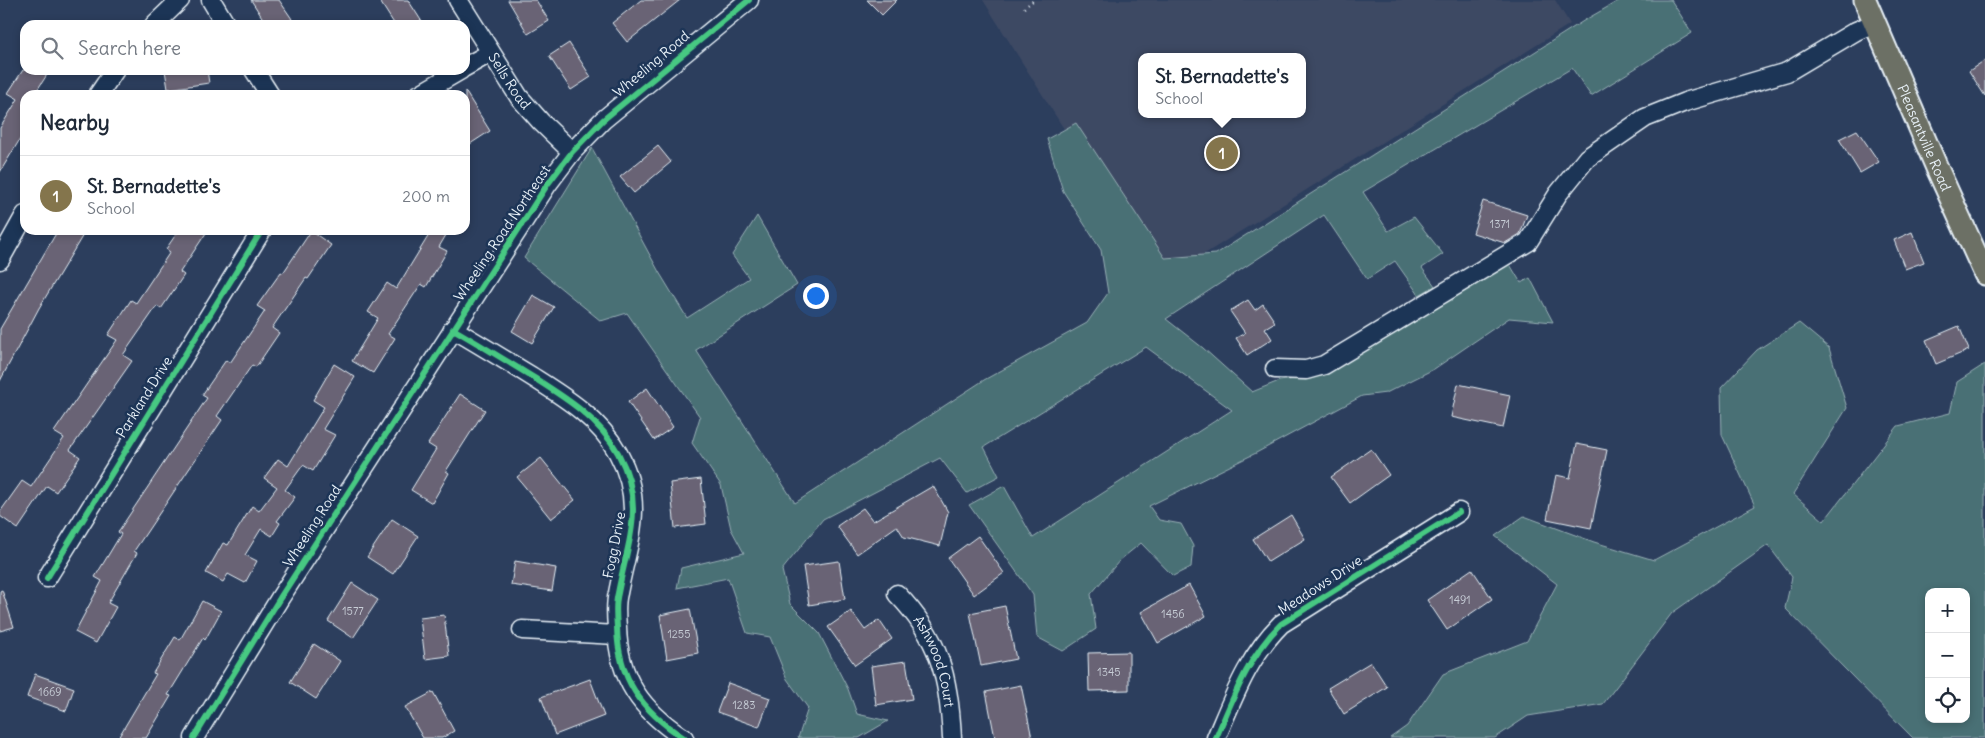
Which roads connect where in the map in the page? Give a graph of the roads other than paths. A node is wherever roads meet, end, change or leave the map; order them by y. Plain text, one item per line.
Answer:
1 (180, 0) edge
2 (211, 0) edge
3 (458, 0) edge
4 (750, 0) edge
5 (1865, 0) edge
6 (159, 20) edge
7 (223, 20) edge
8 (1875, 24) junction
9 (490, 53) junction
10 (470, 64) edge
11 (112, 75) edge
12 (257, 75) edge
13 (452, 75) edge
14 (101, 90) edge
15 (267, 90) edge
16 (426, 90) edge
17 (572, 152) junction
18 (20, 224) edge
19 (259, 235) edge
20 (0, 260) edge
21 (1985, 274) edge
22 (453, 329) junction
23 (1275, 369) dead end
24 (1459, 512) dead end
25 (47, 578) dead end
26 (897, 594) dead end
27 (522, 630) dead end
28 (617, 634) junction
29 (194, 738) edge
30 (684, 738) edge
31 (952, 738) edge
32 (1216, 738) edge

1 - 6 street
2 - 7 street
3 - 9 street, Sells Road
4 - 17 street, Wheeling Road
5 - 8 main road, Pleasantville Road
8 - 21 main road, Pleasantville Road
8 - 23 street
9 - 10 street
9 - 17 street, Sells Road
11 - 14 street
12 - 15 street
13 - 16 street
17 - 22 street, Wheeling Road Northeast
18 - 20 street
19 - 25 street, Parkland Drive
22 - 28 street, Fogg Drive
22 - 29 street, Wheeling Road
24 - 32 street, Meadows Drive
26 - 31 street, Ashwood Court
27 - 28 street
28 - 30 street, Fogg Drive

